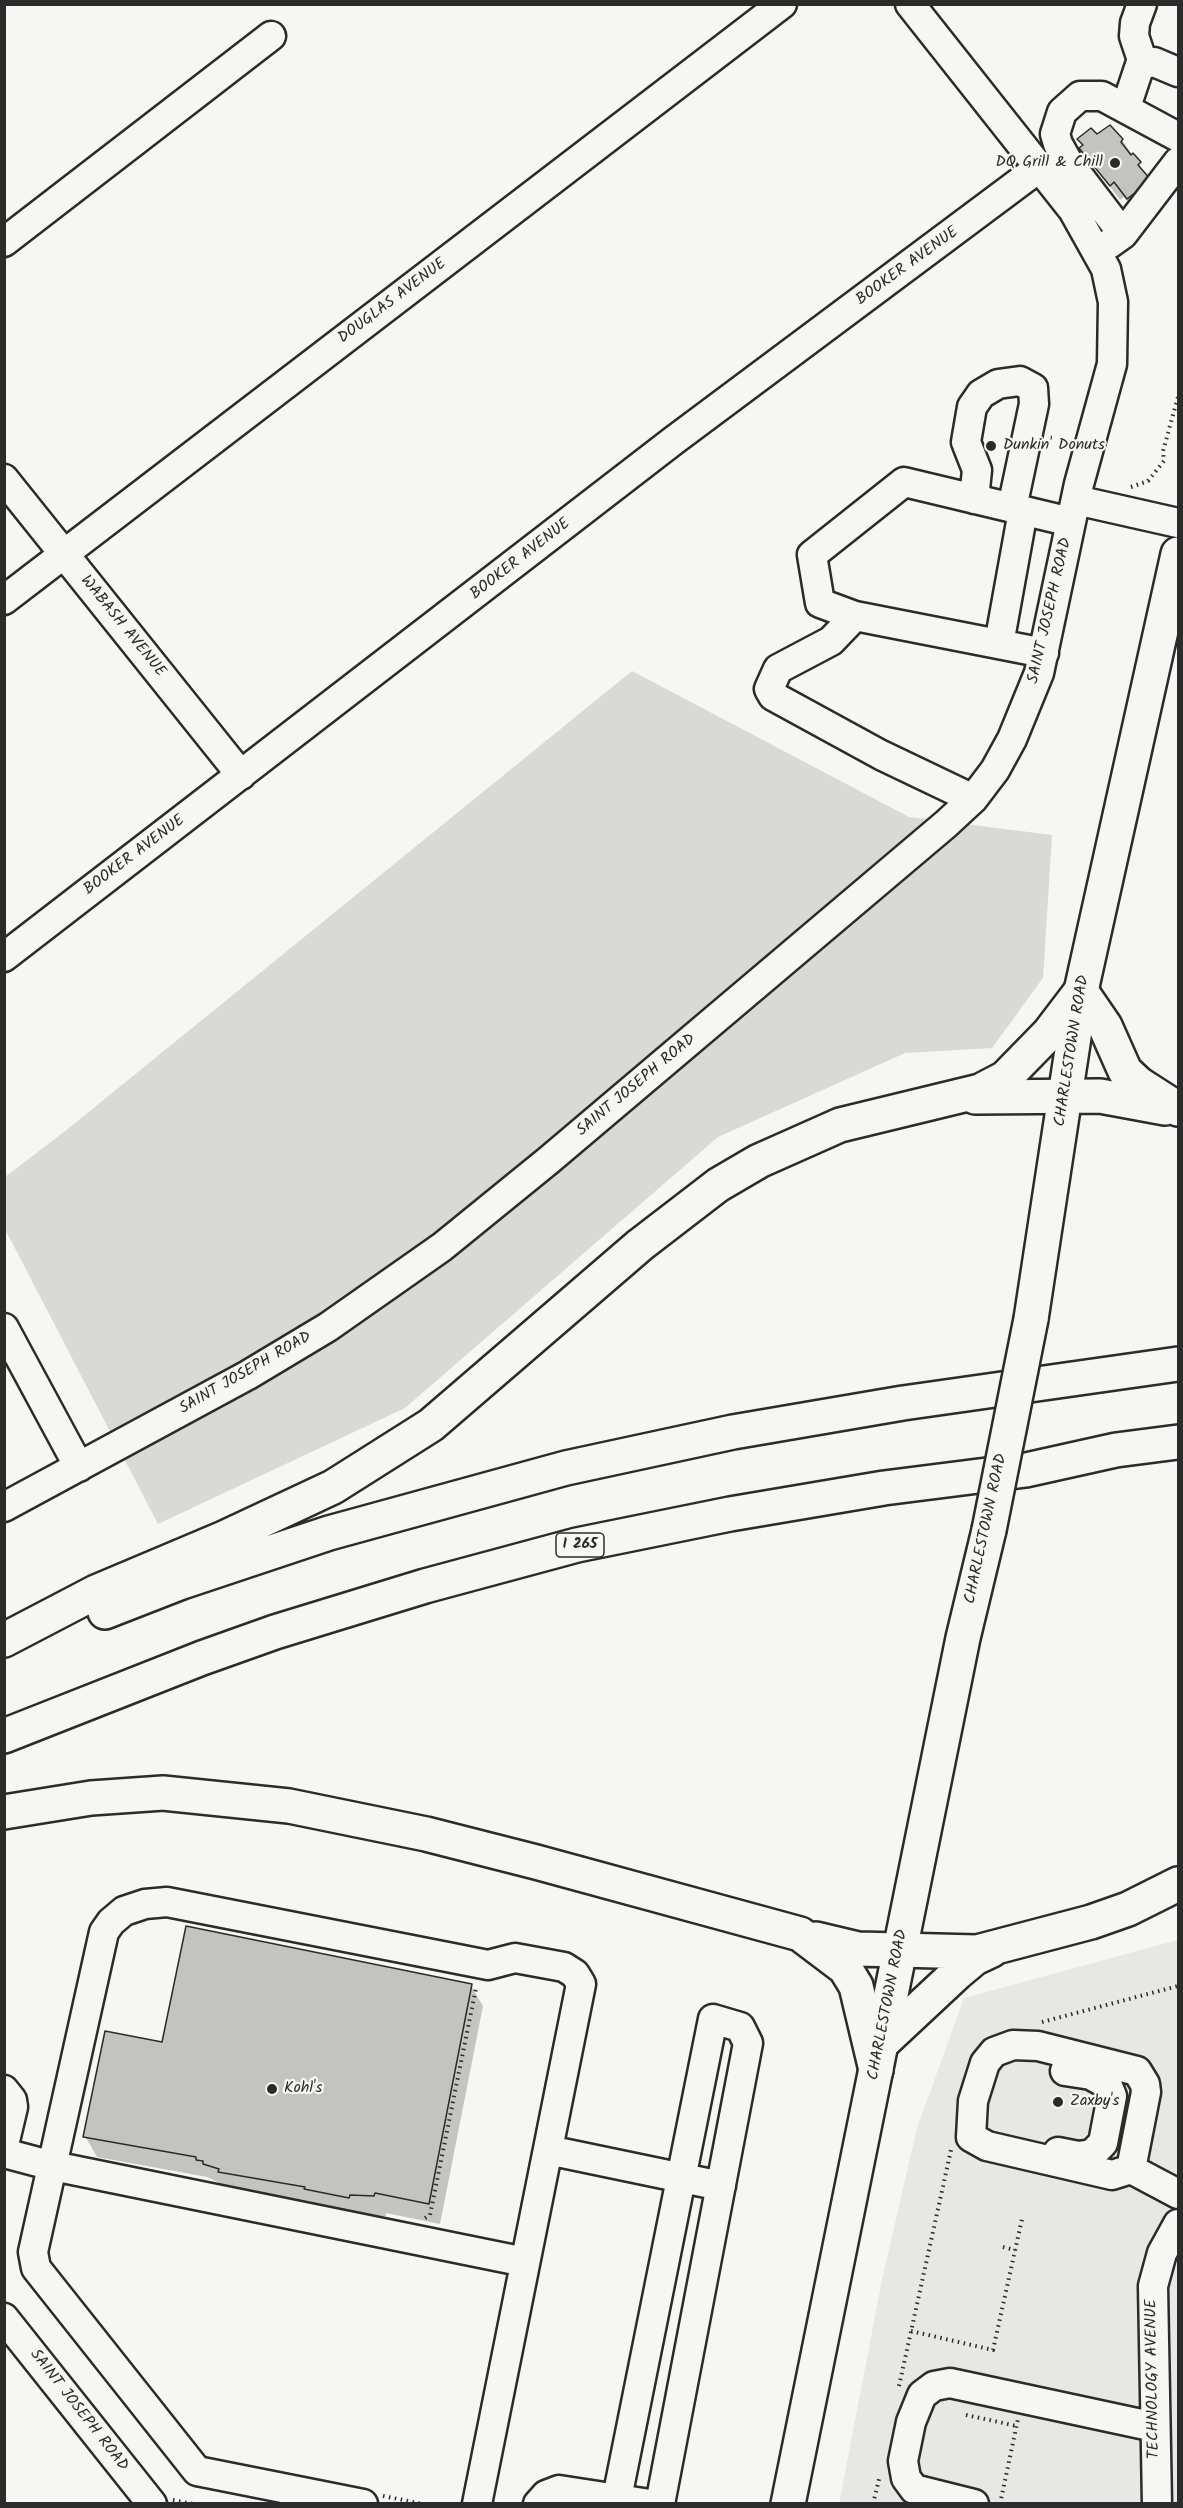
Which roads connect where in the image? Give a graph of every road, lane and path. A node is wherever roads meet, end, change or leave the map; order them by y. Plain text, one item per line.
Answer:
1 (782, 4) edge
2 (910, 4) edge
3 (1142, 4) edge
4 (271, 36) dead end
5 (1143, 63) junction
6 (1179, 72) edge
7 (1126, 107) junction
8 (1179, 137) edge
9 (1179, 162) edge
10 (1040, 167) junction
11 (1123, 234) junction
12 (4, 242) edge
13 (1096, 250) junction
14 (1179, 397) edge
15 (4, 479) edge
16 (1126, 487) dead end
17 (974, 499) junction
18 (1018, 509) junction
19 (1073, 511) junction
20 (1179, 523) edge
21 (1179, 554) edge
22 (64, 555) junction
23 (4, 600) edge
24 (855, 616) junction
25 (999, 644) junction
26 (1044, 652) junction
27 (241, 776) junction
28 (972, 799) junction
29 (4, 957) edge
30 (1082, 991) junction
31 (955, 1098) junction
32 (1066, 1098) junction
33 (1179, 1110) edge
34 (4, 1328) edge
35 (12, 1360) edge
36 (1179, 1364) edge
37 (1179, 1442) edge
38 (79, 1467) junction
39 (4, 1508) edge
40 (4, 1640) edge
41 (4, 1651) edge
42 (4, 1736) edge
43 (4, 1812) edge
44 (1179, 1884) edge
45 (800, 1934) junction
46 (996, 1948) junction
47 (900, 1951) junction
48 (1179, 1986) edge
49 (482, 1989) dead end
50 (1033, 2025) dead end
51 (879, 2057) junction
52 (4, 2090) edge
53 (970, 2122) junction
54 (952, 2144) dead end
55 (4, 2145) edge
56 (987, 2146) junction
57 (548, 2150) junction
58 (4, 2153) edge
59 (52, 2166) junction
60 (1131, 2169) junction
61 (681, 2177) junction
62 (721, 2186) junction
63 (1179, 2194) edge
64 (1022, 2219) dead end
65 (420, 2222) dead end
66 (1179, 2224) edge
67 (1003, 2247) dead end
68 (1015, 2250) junction
69 (525, 2262) junction
70 (4, 2318) edge
71 (911, 2331) junction
72 (897, 2396) dead end
73 (966, 2415) dead end
74 (1028, 2419) dead end
75 (1017, 2426) junction
76 (1155, 2427) junction
77 (883, 2463) dead end
78 (617, 2498) junction
79 (158, 2502) edge
80 (193, 2504) edge
81 (363, 2504) edge
82 (477, 2504) edge
83 (538, 2504) edge
84 (650, 2504) edge
85 (660, 2504) edge
86 (788, 2504) edge
87 (873, 2504) edge
88 (974, 2504) edge
89 (1000, 2504) edge
90 (1157, 2504) edge

1 - 22 street, DOUGLAS AVENUE
2 - 10 street, SAINT JOSEPH ROAD
3 - 5 street
4 - 12 street
5 - 6 street
5 - 7 street
7 - 8 street
7 - 11 street
9 - 11 street
10 - 13 street, SAINT JOSEPH ROAD
10 - 27 street, BOOKER AVENUE
11 - 13 street
13 - 19 street, SAINT JOSEPH ROAD
14 - 16 path
15 - 22 street, WABASH AVENUE
17 - 18 street
17 - 18 street
17 - 24 street
18 - 19 street
18 - 25 street
19 - 20 street
19 - 26 street, SAINT JOSEPH ROAD
21 - 30 main road, CHARLESTOWN ROAD
22 - 23 street, DOUGLAS AVENUE
22 - 27 street, WABASH AVENUE
24 - 25 street
24 - 28 street
25 - 26 street
26 - 28 street, SAINT JOSEPH ROAD
27 - 29 street, BOOKER AVENUE
28 - 38 street, SAINT JOSEPH ROAD
30 - 31 main road
30 - 32 main road, CHARLESTOWN ROAD
30 - 33 main road
31 - 32 main road
31 - 40 main road
32 - 33 main road
32 - 47 main road, CHARLESTOWN ROAD, bridge
34 - 35 street
35 - 38 street
36 - 41 main road
37 - 42 main road, I 265
38 - 39 street, SAINT JOSEPH ROAD
43 - 45 main road
44 - 46 main road
45 - 47 main road
45 - 51 main road
46 - 47 main road
46 - 51 main road
47 - 51 main road, CHARLESTOWN ROAD
48 - 50 path
49 - 65 path
51 - 86 main road, CHARLESTOWN ROAD
52 - 55 street
53 - 56 street
53 - 56 street
53 - 60 street
54 - 71 path
56 - 60 street
57 - 59 street
57 - 61 street
57 - 69 street
58 - 59 street
59 - 69 street
59 - 81 street
60 - 63 street
61 - 62 street
61 - 62 street
61 - 78 street
62 - 85 street
64 - 68 path
66 - 76 street, TECHNOLOGY AVENUE
67 - 68 path
68 - 71 path
69 - 82 street
70 - 79 street, SAINT JOSEPH ROAD
71 - 72 path
73 - 75 path
74 - 75 path
75 - 89 path
76 - 88 street
76 - 90 street, TECHNOLOGY AVENUE
77 - 87 path
78 - 83 street
78 - 84 street
79 - 80 path

